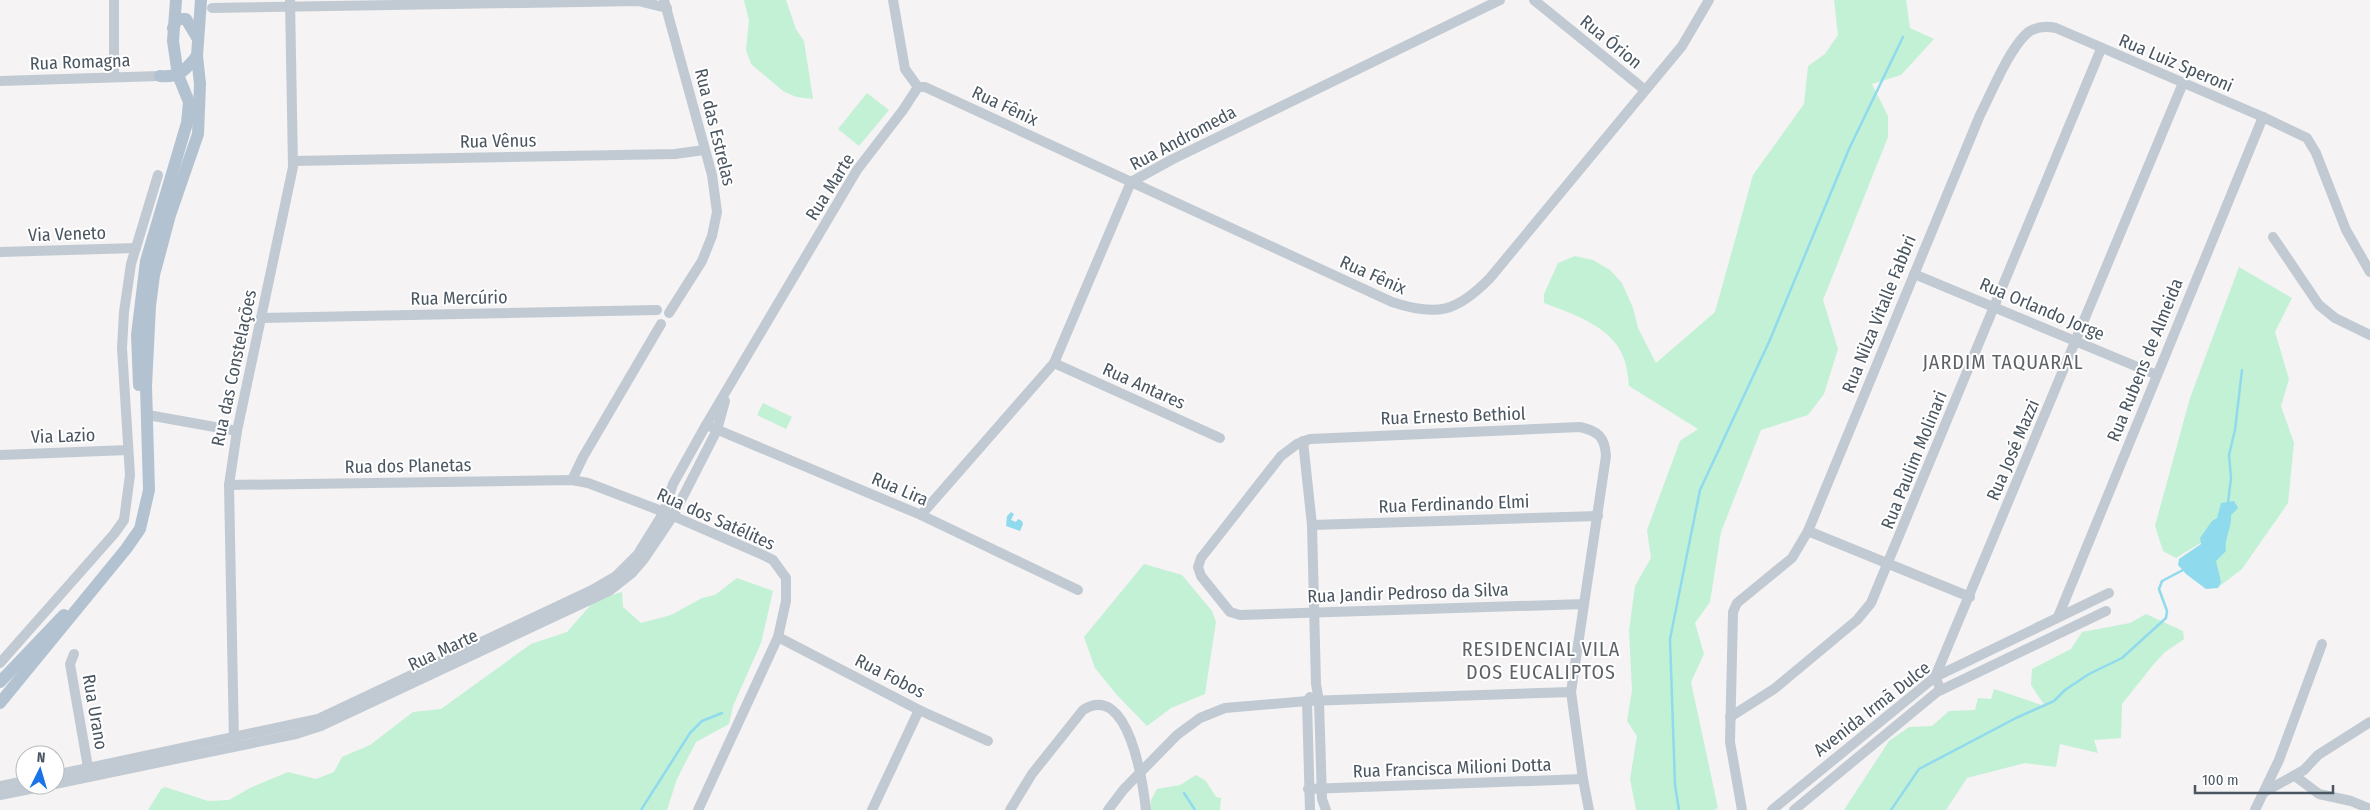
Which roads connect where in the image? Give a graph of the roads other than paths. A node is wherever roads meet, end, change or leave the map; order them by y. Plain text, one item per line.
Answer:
1 (114, 0) edge
2 (176, 0) edge
3 (893, 0) edge
4 (1500, 0) edge
5 (1534, 0) edge
6 (1709, 0) edge
7 (290, 3) edge
8 (207, 4) edge
9 (666, 4) edge
10 (2043, 26) joint
11 (173, 36) junction
12 (199, 40) junction
13 (2101, 49) junction
14 (197, 56) junction
15 (160, 76) junction
16 (178, 76) junction
17 (114, 77) junction
18 (0, 81) edge
19 (2183, 83) junction
20 (918, 87) junction
21 (1645, 90) junction
22 (185, 92) junction
23 (2262, 117) junction
24 (704, 150) junction
25 (293, 160) junction
26 (158, 175) dead end
27 (1131, 182) junction
28 (2273, 237) dead end
29 (136, 248) junction
30 (0, 252) edge
31 (2370, 272) edge
32 (1914, 274) junction
33 (1994, 307) junction
34 (657, 310) junction
35 (669, 313) junction
36 (261, 318) junction
37 (661, 324) junction
38 (2370, 335) edge
39 (2076, 341) junction
40 (1054, 363) junction
41 (2157, 375) junction
42 (729, 388) junction
43 (148, 415) junction
44 (706, 425) junction
45 (717, 430) junction
46 (237, 431) junction
47 (1220, 438) dead end
48 (1303, 441) junction
49 (128, 450) junction
50 (0, 455) edge
51 (583, 457) junction
52 (684, 464) junction
53 (696, 469) junction
54 (572, 480) junction
55 (588, 483) junction
56 (228, 485) junction
57 (668, 514) junction
58 (921, 515) junction
59 (1598, 516) junction
60 (1312, 525) junction
61 (1808, 531) junction
62 (1888, 564) junction
63 (1078, 590) dead end
64 (2108, 593) dead end
65 (1970, 597) junction
66 (1584, 604) junction
67 (2106, 611) dead end
68 (1314, 613) junction
69 (2058, 617) junction
70 (2062, 631) junction
71 (778, 637) junction
72 (2322, 644) dead end
73 (74, 654) dead end
74 (0, 663) edge
75 (1935, 677) junction
76 (0, 682) edge
77 (1316, 684) junction
78 (1942, 690) junction
79 (1571, 692) junction
80 (1307, 701) junction
81 (1319, 701) junction
82 (0, 703) edge
83 (919, 710) junction
84 (1730, 717) junction
85 (2370, 722) edge
86 (234, 741) junction
87 (988, 741) dead end
88 (89, 772) junction
89 (65, 773) edge
90 (1142, 773) junction
91 (2295, 776) junction
92 (1583, 779) junction
93 (65, 780) edge
94 (15, 782) edge
95 (0, 786) edge
96 (1322, 788) junction
97 (1308, 789) junction
98 (2266, 791) junction
99 (15, 792) edge
100 (0, 795) edge
101 (2370, 809) edge
102 (698, 810) edge
103 (872, 810) edge
104 (1010, 810) edge
105 (1108, 810) edge
106 (1146, 810) edge
107 (1310, 810) edge
108 (1326, 810) edge
109 (1589, 810) edge
110 (1742, 810) edge
111 (1772, 810) edge
112 (1794, 810) edge
113 (2255, 810) edge

1 - 17 street
2 - 11 main road
3 - 20 street
4 - 27 street, Rua Andromeda
5 - 21 street, Rua Órion
6 - 21 street, Rua Fênix
7 - 8 street
7 - 9 street
7 - 25 street, Rua das Constelações
8 - 12 main road
9 - 24 street, Rua das Estrelas
10 - 13 street, Rua Luiz Speroni
10 - 32 street, Rua Nilza Vitalle Fabbri
11 - 12 main road
11 - 15 main road
11 - 16 main road
12 - 14 main road
13 - 19 street, Rua Luiz Speroni
13 - 33 street, Rua Paulim Molinari
14 - 16 main road
14 - 43 main road
15 - 16 main road
15 - 17 street, Rua Romagna
15 - 22 main road
16 - 22 main road
17 - 18 street, Rua Romagna
19 - 23 street, Rua Luiz Speroni
19 - 39 street, Rua José Mazzi
20 - 27 street, Rua Fênix
20 - 42 street, Rua Marte
21 - 27 street, Rua Fênix
22 - 76 main road
23 - 31 street, Rua Luiz Speroni
23 - 41 street, Rua Rubens de Almeida
24 - 25 street, Rua Vênus
24 - 35 street, Rua das Estrelas
25 - 36 street, Rua das Constelações
26 - 29 street
27 - 40 street, Rua Andromeda
28 - 38 street
29 - 30 street, Via Veneto
29 - 49 street
32 - 33 street, Rua Orlando Jorge
32 - 61 street, Rua Nilza Vitalle Fabbri
33 - 39 street, Rua Orlando Jorge
33 - 62 street, Rua Paulim Molinari
34 - 35 street
34 - 36 street, Rua Mercúrio
34 - 37 street
35 - 37 street
36 - 46 street, Rua das Constelações
37 - 51 street
39 - 41 street, Rua Orlando Jorge
39 - 65 street, Rua José Mazzi
40 - 47 street, Rua Antares
40 - 58 street, Rua Andromeda
41 - 69 street, Rua Rubens de Almeida
42 - 44 street, Rua Marte
42 - 45 street, Rua Marte
43 - 46 street
43 - 82 main road
44 - 45 street, Rua Lira
44 - 52 street, Rua Marte
45 - 53 street, Rua Marte
45 - 58 street, Rua Lira
46 - 56 street, Rua das Constelações
48 - 59 street, Rua Ernesto Bethiol
48 - 60 street
48 - 68 street, Rua Jandir Pedroso da Silva
49 - 50 street, Via Lazio
49 - 74 street
51 - 54 street
51 - 55 street
52 - 53 street
52 - 57 street, Rua Marte
53 - 57 street, Rua Marte
54 - 55 street, Rua dos Planetas
54 - 56 street, Rua dos Planetas
55 - 57 street, Rua dos Satélites
56 - 86 street, Rua das Constelações
57 - 71 street, Rua dos Satélites
57 - 86 street, Rua Marte
58 - 63 street, Rua Lira
59 - 60 street, Rua Ferdinando Elmi
59 - 66 street
60 - 68 street
61 - 62 street
61 - 84 street, Rua Nilza Vitalle Fabbri
62 - 65 street
62 - 84 street, Rua Paulim Molinari
64 - 69 street, Avenida Irmã Dulce
65 - 75 street, Rua José Mazzi
66 - 68 street, Rua Jandir Pedroso da Silva
66 - 79 street
67 - 70 street, Avenida Irmã Dulce
68 - 77 street
69 - 70 street
69 - 75 street, Avenida Irmã Dulce
70 - 78 street, Avenida Irmã Dulce
71 - 83 street, Rua Fobos
71 - 102 street, Rua dos Satélites
72 - 98 street
73 - 88 street, Rua Urano
75 - 78 street
75 - 111 street, Avenida Irmã Dulce
77 - 80 street
77 - 81 street
78 - 112 street, Avenida Irmã Dulce
79 - 81 street
79 - 92 street
80 - 81 street
80 - 90 street
80 - 97 street
81 - 96 street
83 - 87 street, Rua Fobos
83 - 103 street
84 - 110 street
85 - 91 street
86 - 88 street, Rua Marte
88 - 89 street, Rua Marte
88 - 93 street, Rua Marte
90 - 104 street
90 - 105 street
90 - 106 street
91 - 98 street
91 - 101 street
92 - 96 street, Rua Francisca Milioni Dotta
92 - 109 street
94 - 95 street
96 - 97 street, Rua Francisca Milioni Dotta
96 - 108 street
97 - 107 street
98 - 113 street
99 - 100 street

